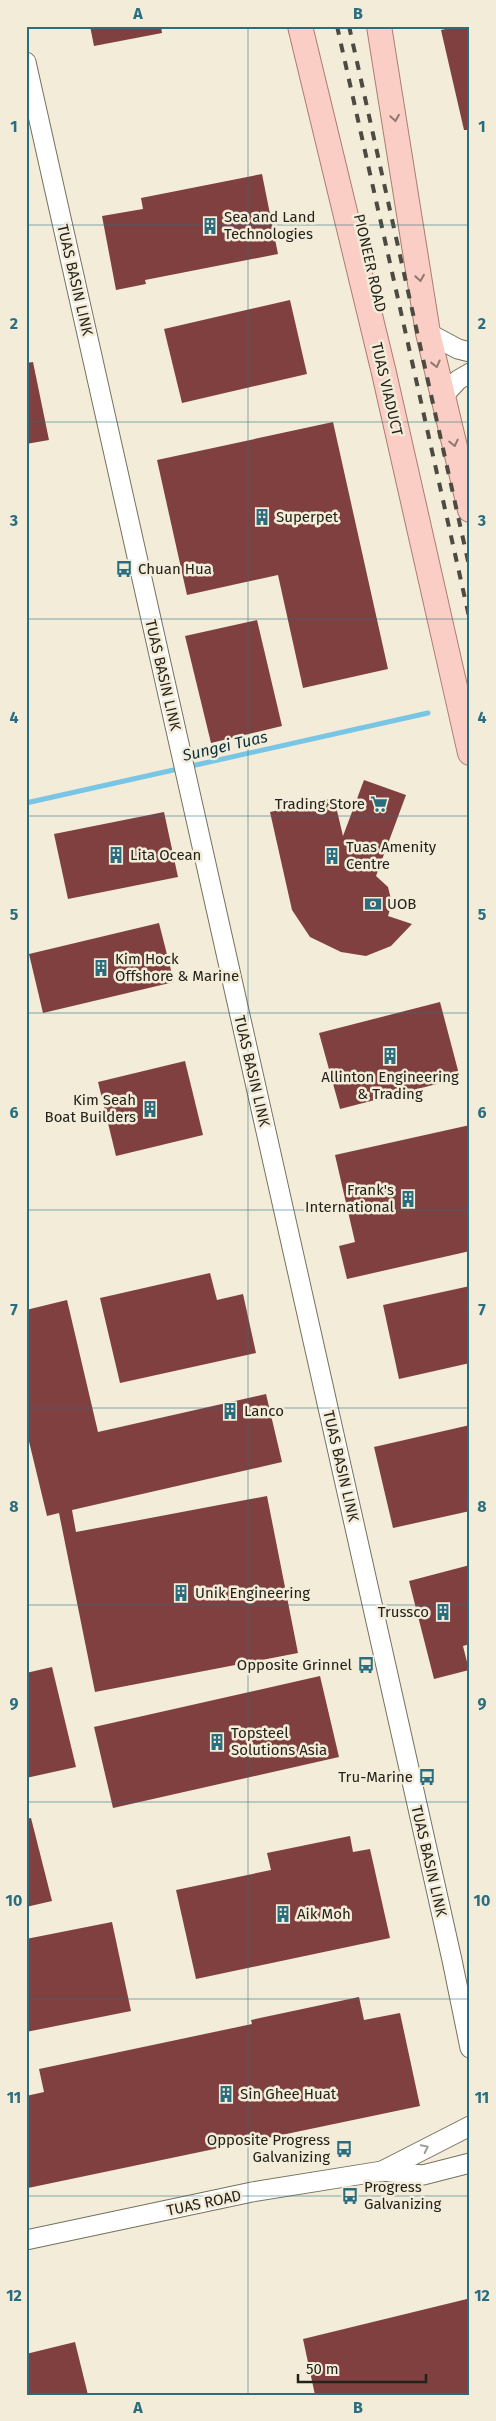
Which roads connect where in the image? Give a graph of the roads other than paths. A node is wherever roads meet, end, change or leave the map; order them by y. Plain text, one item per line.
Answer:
1 (300, 26) edge
2 (314, 26) edge
3 (379, 26) edge
4 (26, 62) edge
5 (30, 94) edge
6 (428, 333) junction
7 (470, 352) edge
8 (470, 373) edge
9 (444, 395) junction
10 (470, 510) edge
11 (470, 705) edge
12 (470, 753) edge
13 (470, 2048) edge
14 (470, 2126) edge
15 (470, 2163) edge
16 (382, 2171) junction
17 (26, 2240) edge

1 - 12 main road, TUAS VIADUCT
2 - 11 main road, PIONEER ROAD
3 -> 6 main road
4 - 5 street, TUAS BASIN LINK
5 - 13 street, TUAS BASIN LINK
6 - 7 street
6 -> 9 main road
8 - 9 street
9 -> 10 main road
16 -> 14 street, TUAS ROAD
15 - 16 street, TUAS ROAD
16 - 17 street, TUAS ROAD

